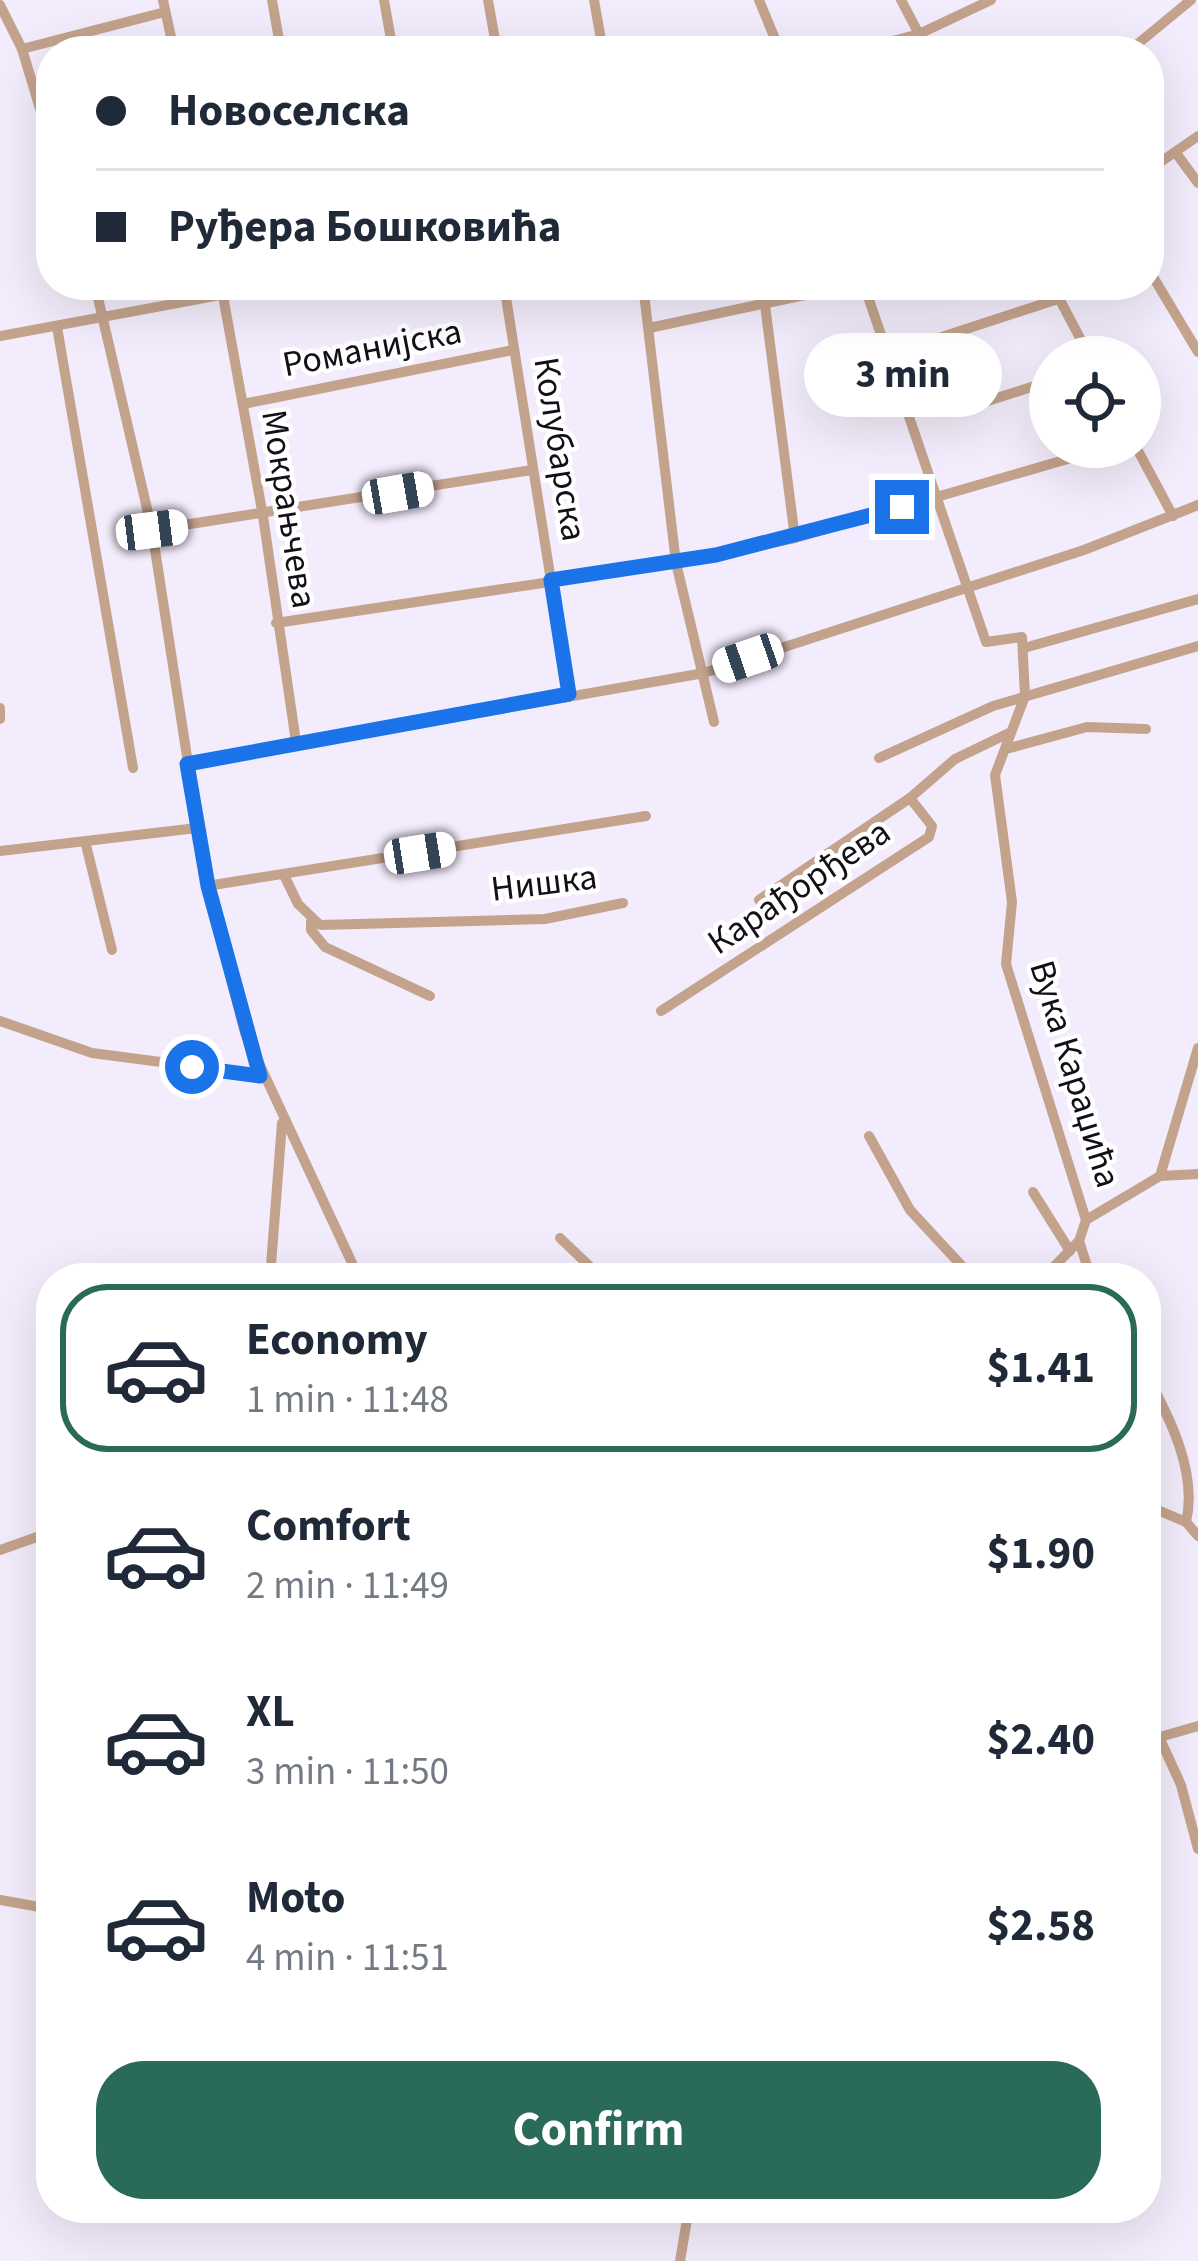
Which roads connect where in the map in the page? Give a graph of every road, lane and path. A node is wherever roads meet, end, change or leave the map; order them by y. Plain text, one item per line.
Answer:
1 (272, 0) edge
2 (384, 0) edge
3 (488, 0) edge
4 (594, 0) edge
5 (759, 0) edge
6 (901, 0) edge
7 (991, 0) edge
8 (1191, 0) edge
9 (3, 2) edge
10 (164, 6) edge
11 (919, 34) junction
12 (65, 36) edge
13 (171, 36) edge
14 (278, 36) edge
15 (390, 36) edge
16 (494, 36) edge
17 (600, 36) edge
18 (774, 36) edge
19 (911, 36) edge
20 (1147, 36) edge
21 (36, 45) edge
22 (22, 49) junction
23 (36, 95) edge
24 (1198, 136) edge
25 (1176, 153) junction
26 (1164, 161) edge
27 (1198, 183) edge
28 (1164, 295) edge
29 (100, 300) edge
30 (181, 300) edge
31 (224, 300) edge
32 (506, 300) edge
33 (645, 300) edge
34 (783, 300) edge
35 (870, 300) edge
36 (1055, 300) edge
37 (1059, 300) edge
38 (765, 304) junction
39 (106, 318) junction
40 (57, 327) junction
41 (649, 328) junction
42 (0, 336) edge
43 (1078, 336) edge
44 (513, 350) junction
45 (1198, 352) edge
46 (890, 354) junction
47 (1029, 388) edge
48 (243, 404) junction
49 (966, 409) dead end
50 (1036, 468) edge
51 (1147, 468) edge
52 (532, 470) junction
53 (938, 496) junction
54 (1198, 505) edge
55 (263, 516) junction
56 (1173, 516) junction
57 (152, 530) junction
58 (795, 538) junction
59 (676, 563) junction
60 (551, 580) junction
61 (967, 584) junction
62 (1198, 599) edge
63 (276, 623) junction
64 (1198, 646) edge
65 (1024, 648) junction
66 (704, 673) junction
67 (569, 694) junction
68 (1025, 696) junction
69 (0, 708) edge
70 (0, 719) edge
71 (714, 722) dead end
72 (1146, 729) dead end
73 (1010, 732) junction
74 (296, 742) junction
75 (1006, 748) junction
76 (879, 758) dead end
77 (187, 764) junction
78 (133, 768) dead end
79 (910, 798) junction
80 (646, 816) dead end
81 (197, 828) junction
82 (86, 845) junction
83 (0, 851) edge
84 (284, 875) junction
85 (208, 886) junction
86 (759, 900) dead end
87 (623, 903) dead end
88 (311, 922) junction
89 (112, 950) dead end
90 (430, 996) dead end
91 (661, 1011) dead end
92 (0, 1021) edge
93 (1198, 1048) edge
94 (260, 1076) junction
95 (283, 1120) junction
96 (869, 1136) dead end
97 (1198, 1174) edge
98 (1160, 1176) junction
99 (1033, 1192) dead end
100 (1086, 1220) junction
101 (560, 1238) dead end
102 (1079, 1241) junction
103 (1070, 1251) junction
104 (270, 1263) edge
105 (352, 1263) edge
106 (586, 1263) edge
107 (959, 1263) edge
108 (1058, 1263) edge
109 (1086, 1263) edge
110 (1161, 1407) edge
111 (1161, 1511) edge
112 (1186, 1522) junction
113 (1198, 1536) edge
114 (36, 1537) edge
115 (0, 1550) edge
116 (1198, 1726) edge
117 (1161, 1739) edge
118 (1161, 1741) edge
119 (1198, 1849) edge
120 (0, 1900) edge
121 (36, 1906) edge
122 (686, 2223) edge
123 (680, 2261) edge

1 - 14 street
2 - 15 street
3 - 16 street
4 - 17 street
5 - 18 street
6 - 11 street
7 - 11 street
8 - 20 street
9 - 22 street
10 - 12 street
10 - 13 street
11 - 19 street
21 - 22 street
22 - 23 street
24 - 25 street
25 - 26 street
25 - 27 street
28 - 45 street
29 - 39 street
30 - 39 street
31 - 48 street, Мокрањчева
32 - 44 street, Колубарска
33 - 41 street
34 - 38 street
35 - 46 street
36 - 46 street
37 - 43 street
38 - 41 street
38 - 58 street
39 - 40 street
39 - 57 street
40 - 42 street
40 - 78 street
41 - 59 street
44 - 48 street, Романијска
44 - 52 street, Колубарска
46 - 53 street
47 - 49 street
48 - 55 street, Мокрањчева
50 - 53 street
51 - 56 street
52 - 55 street
52 - 60 street, Колубарска
53 - 58 street
53 - 61 street
54 - 56 street
55 - 57 street
55 - 63 street, Мокрањчева
56 - 61 street
57 - 77 street
58 - 59 street
59 - 60 street
59 - 66 street
60 - 63 street
60 - 67 street, Колубарска
61 - 65 street
61 - 66 street
62 - 65 street
63 - 74 street, Мокрањчева
64 - 68 street
65 - 68 street, Вука Караџића
66 - 67 street
66 - 71 street
67 - 74 street
68 - 73 street, Вука Караџића
68 - 76 street
69 - 70 street
72 - 75 street
73 - 75 street, Вука Караџића
73 - 79 street
74 - 77 street
75 - 100 street, Вука Караџића
77 - 81 street
79 - 86 street
79 - 91 street, Карађорђева
80 - 84 street
81 - 82 street
81 - 85 street
82 - 83 street
82 - 89 street
84 - 85 street
84 - 88 street
85 - 94 street
87 - 88 street, Нишка
88 - 90 street
92 - 94 street
93 - 98 street
94 - 95 street
95 - 104 street
95 - 105 street
96 - 107 street
97 - 98 street
98 - 100 street
99 - 103 street
100 - 102 street
101 - 106 street
102 - 103 street
102 - 109 street, Вука Караџића
103 - 108 street
110 - 112 street
111 - 112 street
112 - 113 street
114 - 115 street
116 - 117 street
118 - 119 street
120 - 121 street
122 - 123 street

